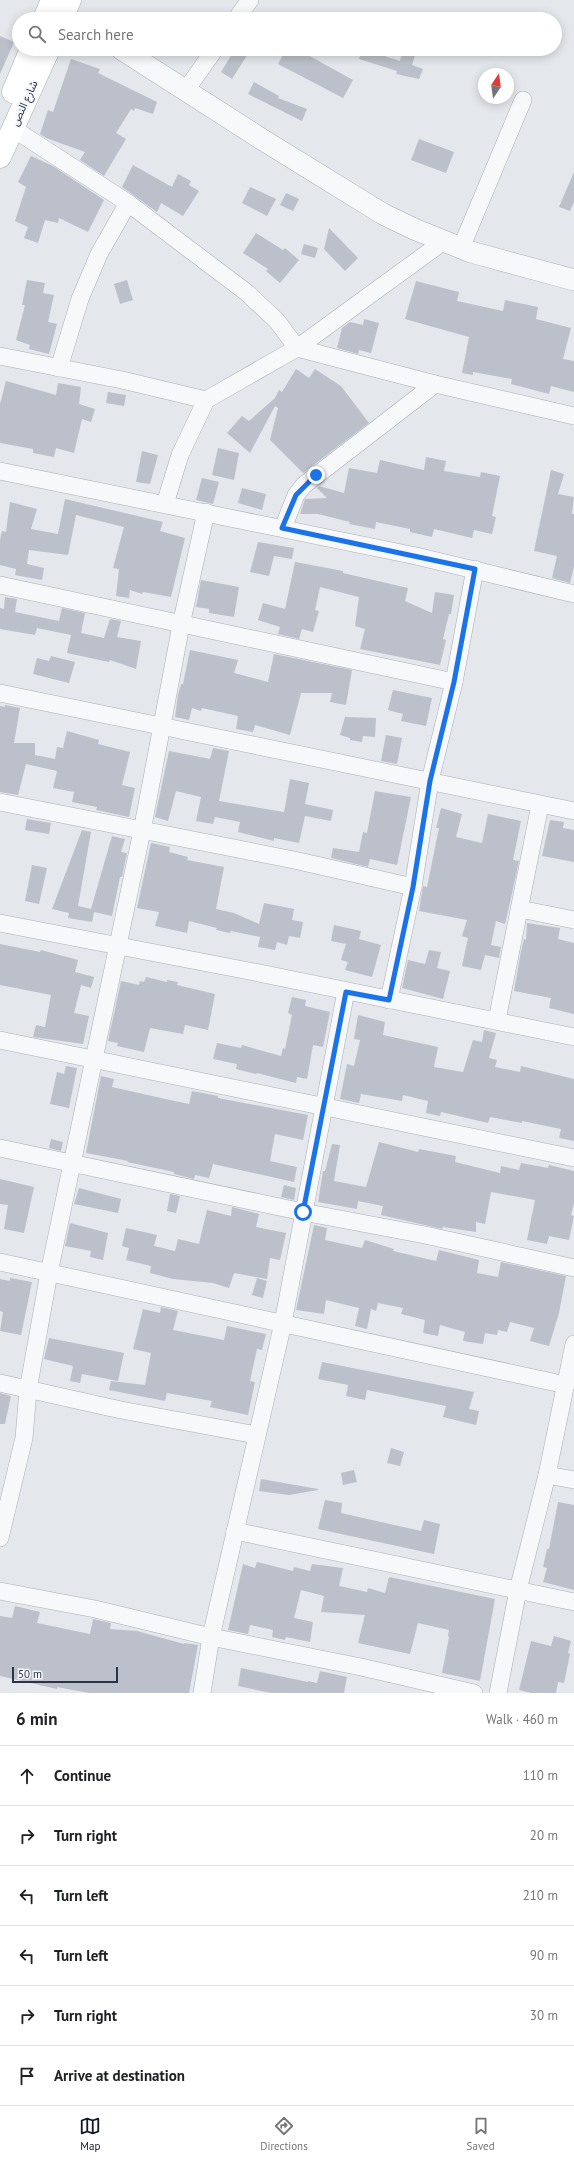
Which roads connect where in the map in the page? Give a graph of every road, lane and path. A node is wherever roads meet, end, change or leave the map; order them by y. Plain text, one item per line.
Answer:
1 (246, 1) edge
2 (240, 12) edge
3 (29, 56) edge
4 (45, 56) edge
5 (132, 56) edge
6 (210, 56) edge
7 (186, 90) junction
8 (523, 100) dead end
9 (6, 125) edge
10 (0, 157) edge
11 (128, 203) junction
12 (452, 245) junction
13 (574, 280) edge
14 (298, 348) junction
15 (0, 356) edge
16 (59, 368) junction
17 (435, 384) junction
18 (206, 400) junction
19 (574, 416) edge
20 (0, 471) edge
21 (165, 504) junction
22 (206, 512) junction
23 (282, 528) junction
24 (475, 569) junction
25 (0, 585) edge
26 (574, 594) edge
27 (181, 625) junction
28 (454, 682) junction
29 (0, 693) edge
30 (162, 728) junction
31 (430, 781) junction
32 (0, 802) edge
33 (540, 805) junction
34 (574, 811) edge
35 (142, 831) junction
36 (413, 887) junction
37 (520, 909) junction
38 (574, 920) edge
39 (0, 923) edge
40 (118, 945) junction
41 (346, 992) junction
42 (389, 1000) junction
43 (497, 1020) junction
44 (574, 1037) edge
45 (0, 1040) edge
46 (94, 1058) junction
47 (324, 1107) junction
48 (0, 1148) edge
49 (574, 1158) edge
50 (72, 1163) junction
51 (303, 1212) junction
52 (0, 1262) edge
53 (574, 1268) edge
54 (49, 1273) junction
55 (283, 1323) junction
56 (574, 1344) edge
57 (0, 1382) edge
58 (566, 1385) junction
59 (28, 1390) junction
60 (256, 1435) junction
61 (547, 1475) junction
62 (574, 1480) edge
63 (7, 1487) edge
64 (235, 1531) junction
65 (0, 1538) edge
66 (518, 1590) junction
67 (0, 1591) edge
68 (574, 1602) edge
69 (211, 1637) junction
70 (202, 1693) edge
71 (474, 1693) edge
72 (498, 1693) edge

1 - 2 street
3 - 9 main road, شارع النص
4 - 9 main road, شارع النص
5 - 7 street
6 - 7 street
7 - 12 street
8 - 12 street
9 - 10 main road, شارع النص
9 - 11 street
11 - 14 street
11 - 16 street
12 - 13 street
12 - 14 street
14 - 17 street
14 - 18 street
15 - 16 street
16 - 18 street
17 - 19 street
17 - 23 street
18 - 21 street
20 - 21 street
21 - 22 street
22 - 23 street
22 - 27 street
23 - 24 street
24 - 26 street
24 - 28 street
25 - 27 street
27 - 28 street
27 - 30 street
28 - 31 street
29 - 30 street
30 - 31 street
30 - 35 street
31 - 33 street
31 - 36 street
32 - 35 street
33 - 34 street
33 - 37 street
35 - 36 street
35 - 40 street
36 - 42 street
37 - 38 street
37 - 43 street
39 - 40 street
40 - 41 street
40 - 46 street
41 - 42 street
41 - 47 street
42 - 43 street
43 - 44 street
45 - 46 street
46 - 47 street
46 - 50 street
47 - 49 street
47 - 51 street
48 - 50 street
50 - 51 street
50 - 54 street
51 - 53 street
51 - 55 street
52 - 54 street
54 - 55 street
54 - 59 street
55 - 58 street
55 - 60 street
56 - 58 street
57 - 59 street
58 - 61 street
59 - 60 street
59 - 63 street
60 - 64 street
61 - 62 street
61 - 66 street
63 - 65 street
64 - 66 street
64 - 69 street
66 - 68 street
66 - 72 street
67 - 69 street
69 - 70 street
69 - 71 street

